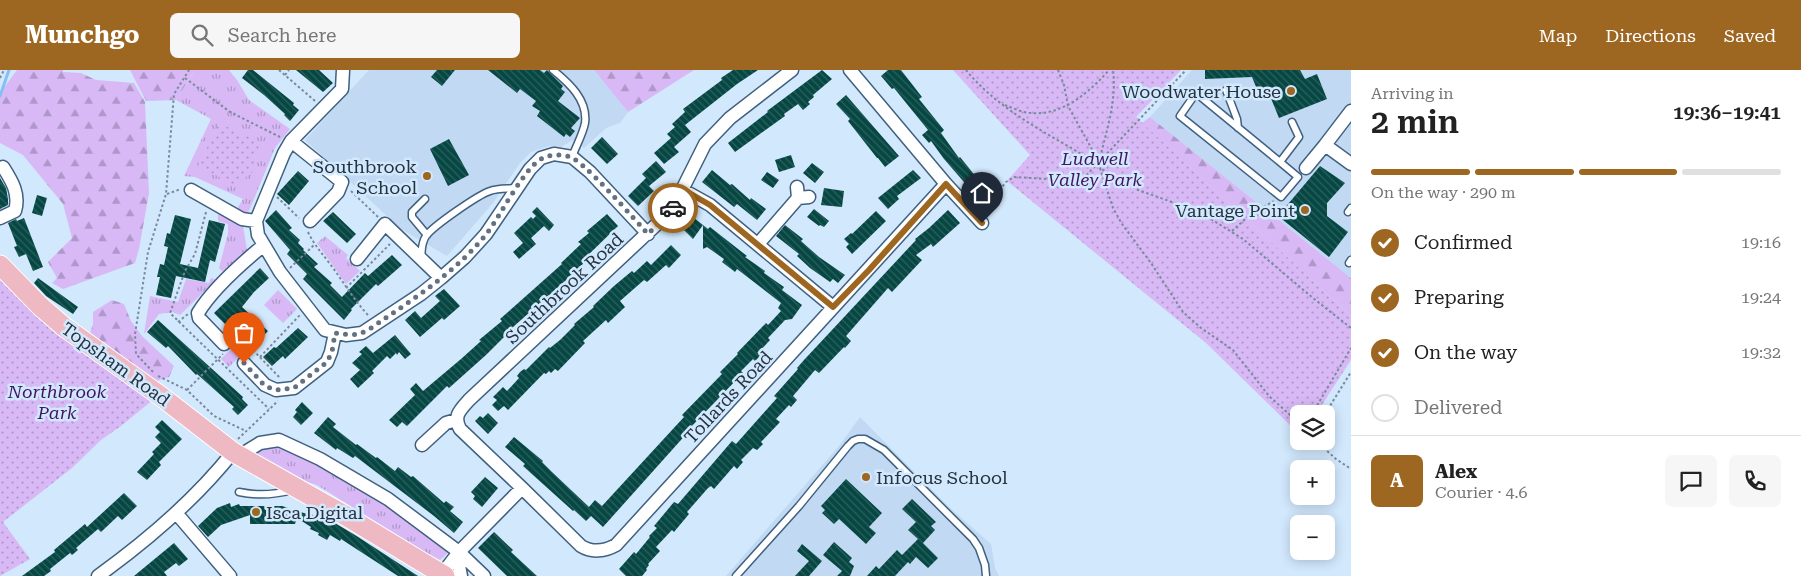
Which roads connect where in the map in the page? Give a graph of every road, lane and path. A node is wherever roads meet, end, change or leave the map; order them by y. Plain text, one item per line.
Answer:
1 (4, 70) edge
2 (189, 70) edge
3 (279, 70) edge
4 (289, 70) edge
5 (343, 70) edge
6 (553, 70) edge
7 (792, 70) edge
8 (850, 70) edge
9 (966, 70) edge
10 (1058, 70) edge
11 (1109, 70) edge
12 (1113, 70) edge
13 (1186, 70) edge
14 (285, 75) junction
15 (0, 78) edge
16 (185, 78) junction
17 (1226, 90) dead end
18 (1003, 104) junction
19 (1068, 106) junction
20 (322, 109) junction
21 (1351, 111) edge
22 (1292, 122) dead end
23 (1238, 128) junction
24 (293, 138) junction
25 (1326, 146) junction
26 (572, 157) junction
27 (1280, 162) junction
28 (1098, 164) junction
29 (1351, 164) edge
30 (3, 167) dead end
31 (1100, 168) junction
32 (1302, 173) junction
33 (342, 182) junction
34 (946, 184) junction
35 (517, 188) junction
36 (191, 190) joint
37 (269, 190) junction
38 (684, 190) junction
39 (166, 194) junction
40 (801, 194) dead end
41 (425, 199) dead end
42 (1275, 200) dead end
43 (0, 218) edge
44 (980, 220) joint
45 (256, 221) junction
46 (306, 223) junction
47 (385, 224) junction
48 (1232, 231) junction
49 (648, 234) junction
50 (427, 235) junction
51 (398, 236) junction
52 (758, 244) junction
53 (264, 245) junction
54 (314, 245) junction
55 (421, 258) junction
56 (357, 259) dead end
57 (0, 265) edge
58 (282, 275) junction
59 (441, 278) junction
60 (346, 288) junction
61 (833, 307) junction
62 (307, 308) junction
63 (376, 324) junction
64 (1351, 328) edge
65 (335, 333) junction
66 (228, 346) junction
67 (1351, 348) edge
68 (260, 357) dead end
69 (244, 359) joint
70 (1351, 372) edge
71 (156, 375) junction
72 (161, 380) dead end
73 (294, 388) junction
74 (187, 390) junction
75 (1317, 405) edge
76 (1331, 405) edge
77 (1290, 415) edge
78 (456, 420) junction
79 (246, 431) junction
80 (422, 445) dead end
81 (236, 450) junction
82 (1326, 450) edge
83 (1351, 469) edge
84 (296, 488) junction
85 (522, 488) junction
86 (239, 492) dead end
87 (177, 514) junction
88 (458, 554) junction
89 (443, 575) edge
90 (98, 576) edge
91 (230, 576) edge
92 (461, 576) edge
93 (484, 576) edge
94 (736, 576) edge
95 (986, 576) edge

1 - 15 path
2 - 16 path
3 - 14 path
4 - 14 path
5 - 20 street
6 - 26 lane
7 - 38 street, Southbrook Road
8 - 34 street
9 - 18 path
10 - 19 path
11 - 19 path
12 - 28 path
13 - 28 path
14 - 20 path
16 - 24 path
16 - 39 path
17 - 23 lane
18 - 19 path
18 - 28 path
19 - 28 path
20 - 24 street
21 - 25 street
22 - 27 lane
23 - 27 lane
23 - 32 lane
24 - 33 street
24 - 37 street
25 - 29 street
25 - 32 street
26 - 35 street
26 - 49 street
27 - 32 lane
28 - 31 path
28 - 44 path
30 - 43 street
31 - 48 path
31 - 77 path
33 - 46 street
33 - 47 path
34 - 44 street
34 - 61 street, Tollards Road
35 - 50 lane
35 - 59 street
36 - 39 path
36 - 45 street
37 - 45 street
37 - 46 path
38 - 49 street, Southbrook Road
38 - 52 street
39 - 71 path
40 - 52 street
41 - 50 lane
42 - 48 path
45 - 53 street
46 - 54 path
47 - 51 street
47 - 56 street
48 - 64 path
49 - 78 street, Southbrook Road
50 - 55 lane
51 - 55 street
51 - 60 path
52 - 61 street
53 - 58 street
53 - 66 street
54 - 58 path
54 - 60 path
55 - 59 street
57 - 81 main road, Topsham Road
58 - 62 street
59 - 63 street
60 - 63 path
61 - 85 street, Tollards Road
62 - 65 street
62 - 68 path
63 - 65 street
65 - 73 street
66 - 69 path
66 - 74 path
67 - 75 path
69 - 73 street
70 - 76 path
71 - 72 path
71 - 74 path
73 - 79 path
74 - 79 path
78 - 80 street, Southbrook Road
78 - 85 street
79 - 81 path
81 - 84 main road, Topsham Road
81 - 87 street
81 - 88 street
82 - 83 path
84 - 86 lane
84 - 89 main road, Topsham Road
85 - 88 street
87 - 90 street
87 - 91 street
88 - 89 street
88 - 92 street
88 - 93 street
94 - 95 lane

